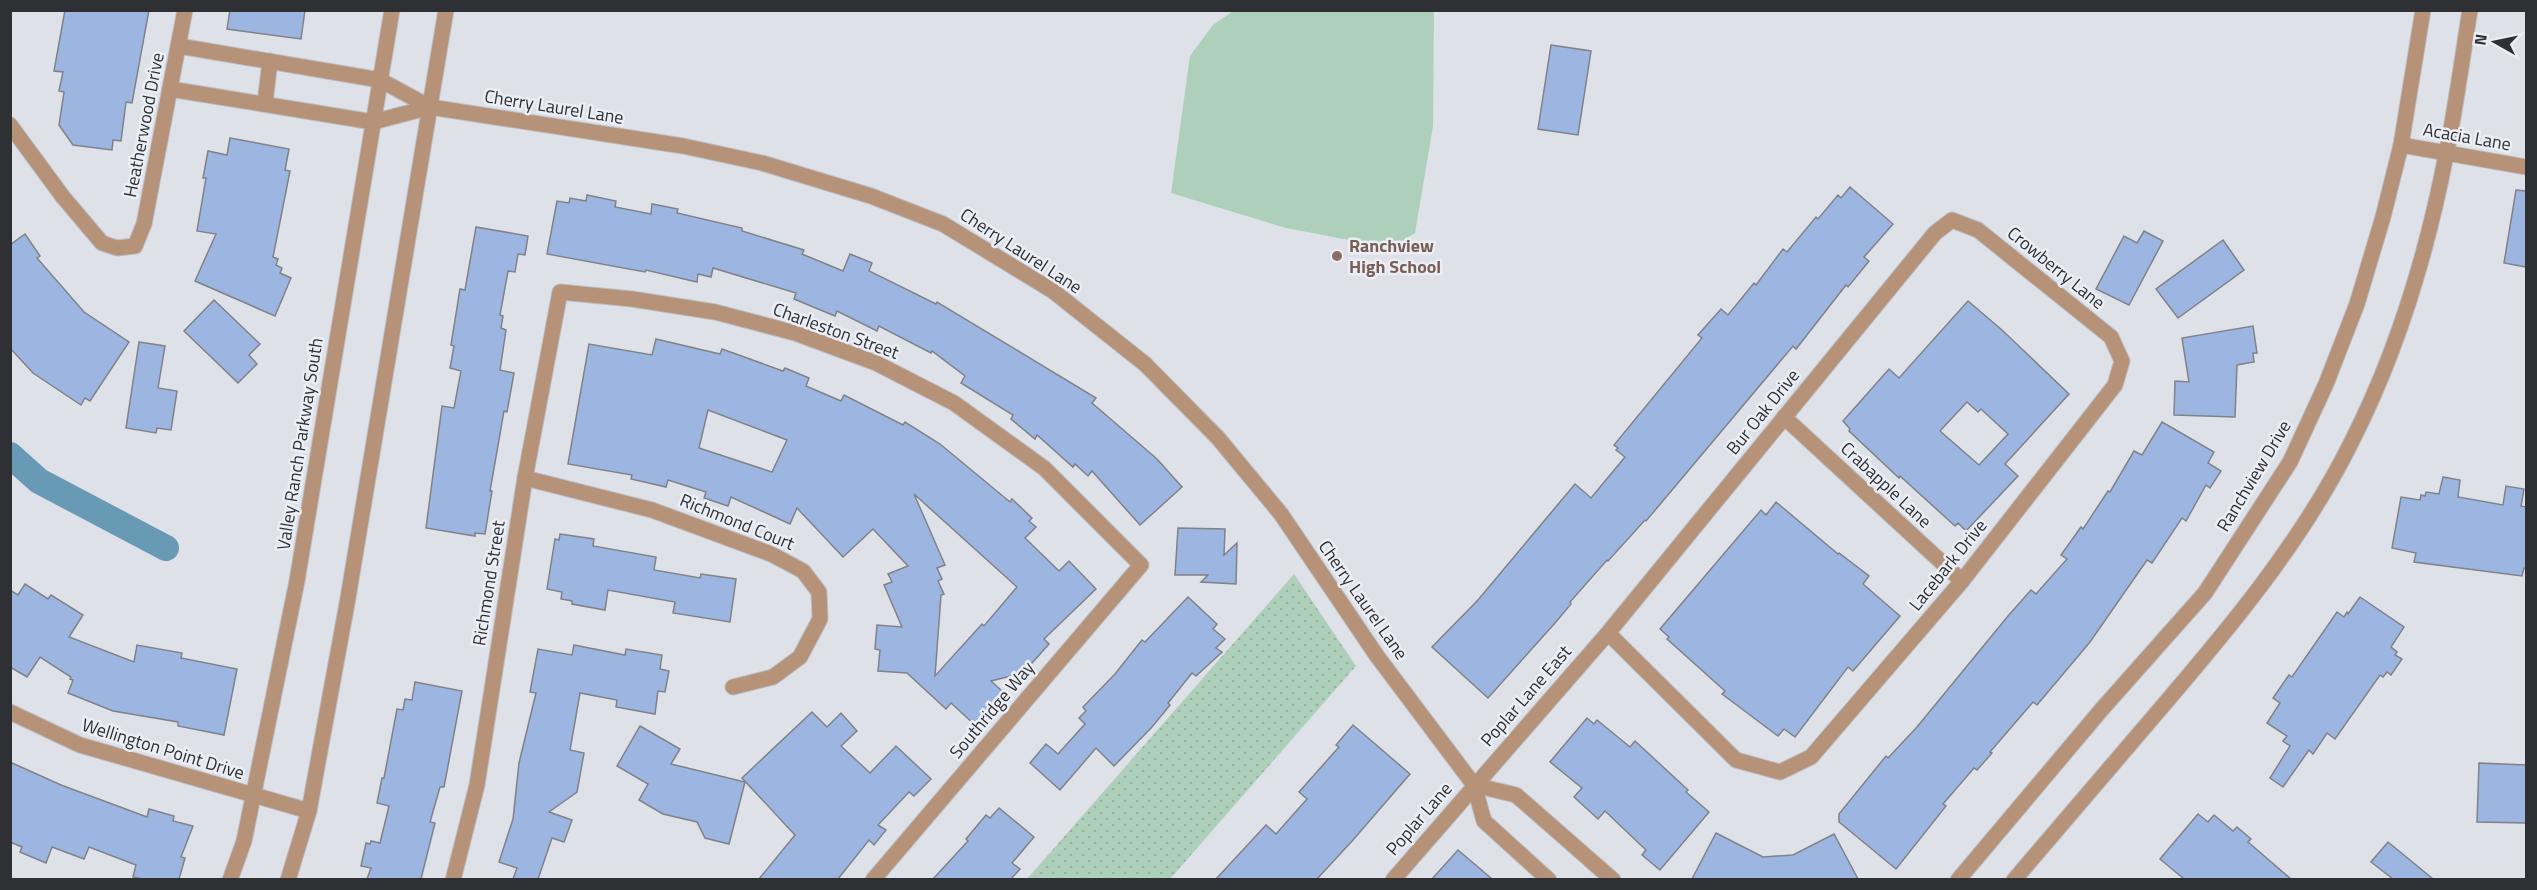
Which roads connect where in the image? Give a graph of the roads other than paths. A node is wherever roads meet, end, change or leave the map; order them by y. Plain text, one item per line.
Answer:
1 (184, 10) edge
2 (392, 10) edge
3 (446, 10) edge
4 (2423, 10) edge
5 (2470, 10) edge
6 (179, 46) junction
7 (270, 62) junction
8 (380, 80) junction
9 (170, 89) junction
10 (265, 103) junction
11 (430, 107) junction
12 (373, 122) junction
13 (10, 125) edge
14 (2401, 145) junction
15 (2446, 154) junction
16 (2526, 167) edge
17 (1952, 220) joint
18 (560, 292) joint
19 (2122, 361) joint
20 (1784, 417) junction
21 (525, 478) junction
22 (1141, 565) joint
23 (1962, 581) junction
24 (1608, 633) junction
25 (733, 687) dead end
26 (10, 712) edge
27 (1474, 785) junction
28 (254, 797) junction
29 (309, 811) junction
30 (230, 879) edge
31 (288, 879) edge
32 (453, 879) edge
33 (873, 879) edge
34 (1393, 879) edge
35 (1549, 879) edge
36 (1613, 879) edge
37 (1958, 879) edge
38 (2014, 879) edge

1 - 6 street, Heatherwood Drive
2 - 8 street, Valley Ranch Parkway South
3 - 11 street
4 - 14 street, Ranchview Drive
5 - 15 street
6 - 7 street, Cherry Laurel Lane
6 - 9 street, Heatherwood Drive
7 - 8 street, Cherry Laurel Lane
7 - 10 street
8 - 11 street, Cherry Laurel Lane
8 - 12 street, Valley Ranch Parkway South
9 - 10 street
9 - 13 street, Heatherwood Drive
10 - 12 street
11 - 12 street
11 - 27 street, Cherry Laurel Lane
11 - 29 street
12 - 28 street, Valley Ranch Parkway South
14 - 15 street, Acacia Lane
14 - 37 street, Ranchview Drive
15 - 16 street, Acacia Lane
15 - 38 street
17 - 19 street, Crowberry Lane
17 - 20 street, Bur Oak Drive
18 - 21 street, Richmond Street
18 - 22 street, Charleston Street
19 - 23 street, Lacebark Drive
20 - 23 street, Crabapple Lane
20 - 24 street, Bur Oak Drive
21 - 25 street, Richmond Court
21 - 32 street, Richmond Street
22 - 33 street, Southridge Way
23 - 24 street, Lacebark Drive
24 - 27 street, Poplar Lane East
26 - 28 street, Wellington Point Drive
27 - 34 street, Poplar Lane
27 - 35 street
27 - 36 street
28 - 29 street, Wellington Point Drive
28 - 30 street, Valley Ranch Parkway South
29 - 31 street

